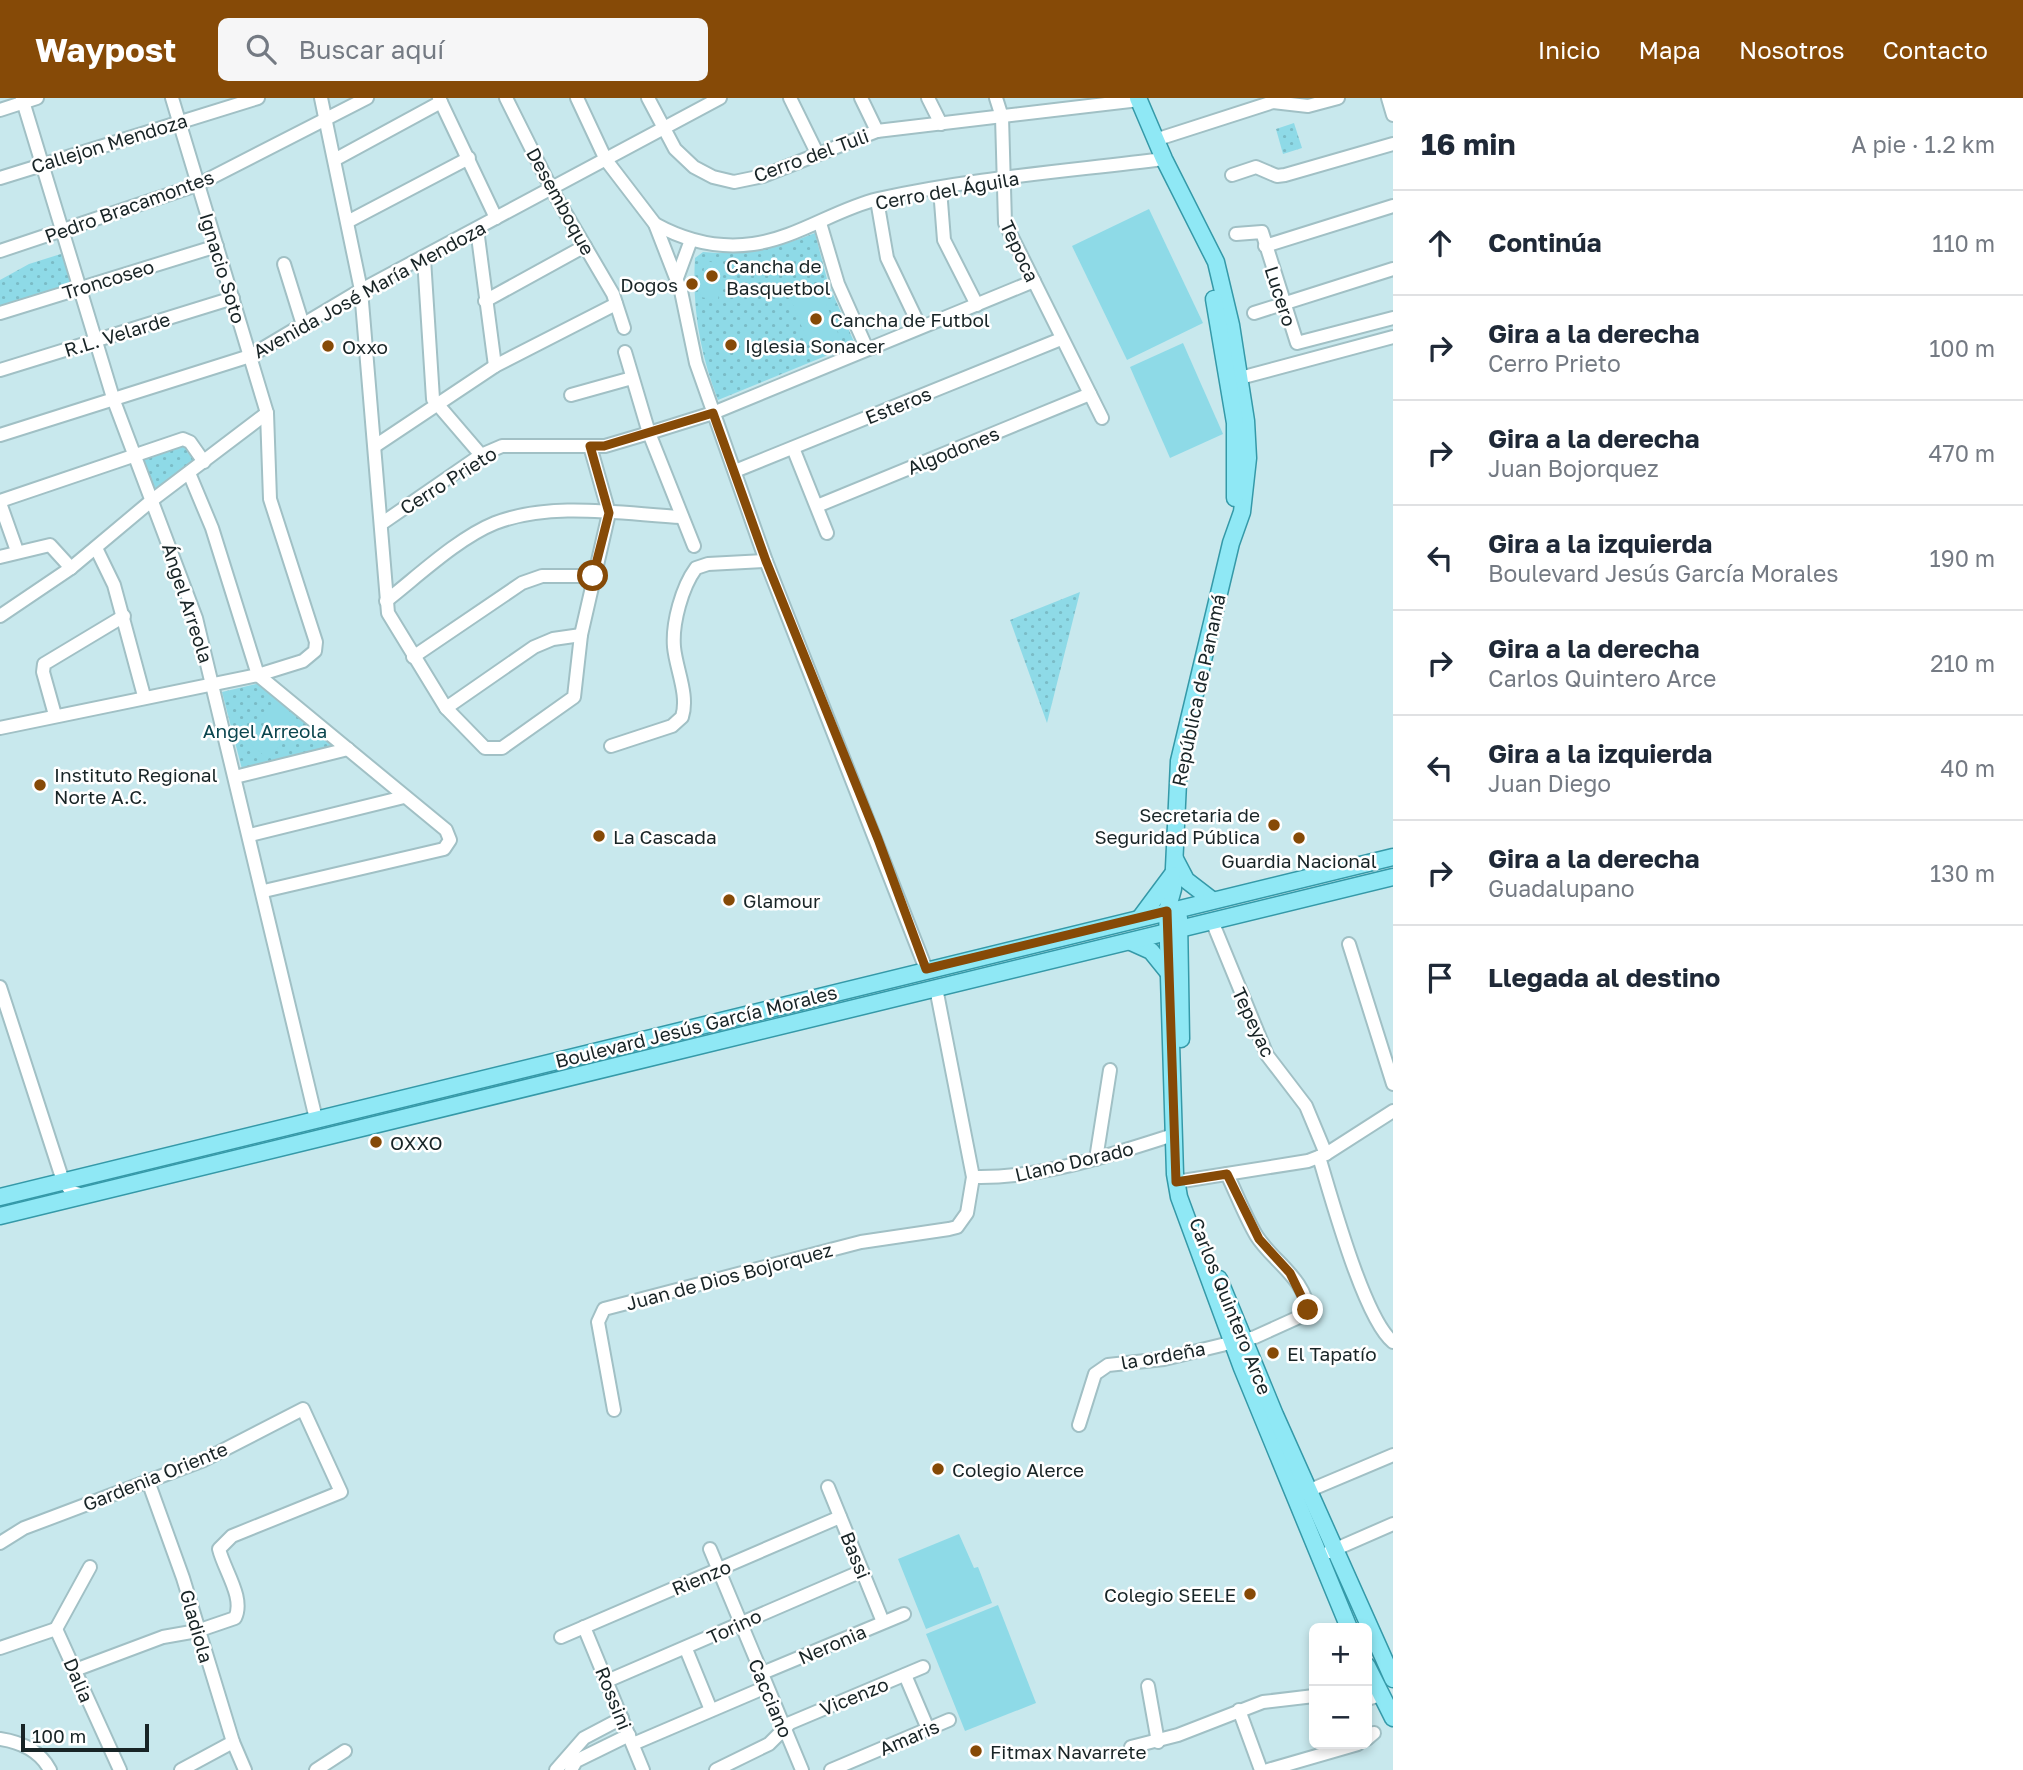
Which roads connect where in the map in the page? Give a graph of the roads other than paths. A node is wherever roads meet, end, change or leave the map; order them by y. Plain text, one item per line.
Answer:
1 (37, 98) edge
2 (172, 98) edge
3 (258, 98) edge
4 (321, 98) edge
5 (367, 98) edge
6 (506, 98) edge
7 (577, 98) edge
8 (648, 98) edge
9 (720, 98) edge
10 (790, 98) edge
11 (861, 98) edge
12 (928, 98) edge
13 (996, 98) edge
14 (1338, 98) edge
15 (1388, 98) edge
16 (1138, 99) edge
17 (23, 100) edge
18 (440, 100) edge
19 (1313, 101) edge
20 (0, 110) edge
21 (1393, 114) edge
22 (1002, 117) junction
23 (327, 119) junction
24 (179, 121) junction
25 (941, 124) junction
26 (663, 129) junction
27 (877, 131) junction
28 (1156, 140) junction
29 (1393, 144) edge
30 (817, 153) junction
31 (469, 158) junction
32 (336, 159) junction
33 (1164, 159) junction
34 (607, 160) junction
35 (42, 163) junction
36 (1232, 175) dead end
37 (0, 178) edge
38 (1005, 179) junction
39 (197, 185) junction
40 (940, 189) junction
41 (552, 190) junction
42 (877, 200) junction
43 (1393, 206) edge
44 (496, 219) junction
45 (349, 221) junction
46 (820, 223) junction
47 (656, 224) junction
48 (477, 229) junction
49 (62, 231) junction
50 (1236, 234) dead end
51 (691, 240) junction
52 (1204, 242) junction
53 (217, 246) junction
54 (585, 246) junction
55 (1265, 246) junction
56 (0, 251) edge
57 (424, 259) junction
58 (1207, 262) junction
59 (284, 264) dead end
60 (1393, 269) edge
61 (677, 278) junction
62 (1034, 281) junction
63 (80, 287) junction
64 (361, 290) junction
65 (233, 298) junction
66 (485, 301) junction
67 (1283, 303) junction
68 (616, 304) junction
69 (977, 305) junction
70 (0, 313) edge
71 (1254, 313) dead end
72 (1393, 318) edge
73 (303, 325) junction
74 (920, 327) junction
75 (624, 328) dead end
76 (1393, 337) edge
77 (1061, 339) junction
78 (96, 341) junction
79 (867, 349) junction
80 (625, 352) dead end
81 (250, 356) junction
82 (495, 366) junction
83 (0, 370) edge
84 (632, 378) junction
85 (1240, 378) junction
86 (1090, 394) junction
87 (571, 395) dead end
88 (114, 401) junction
89 (435, 404) junction
90 (267, 413) junction
91 (713, 413) junction
92 (1102, 418) dead end
93 (649, 433) junction
94 (0, 435) edge
95 (375, 446) junction
96 (590, 446) junction
97 (793, 449) junction
98 (135, 455) junction
99 (481, 455) junction
100 (204, 462) junction
101 (735, 471) junction
102 (189, 473) junction
103 (1236, 485) junction
104 (151, 501) junction
105 (0, 502) edge
106 (817, 506) junction
107 (609, 513) junction
108 (682, 517) junction
109 (381, 524) junction
110 (827, 533) dead end
111 (1233, 536) junction
112 (694, 546) dead end
113 (96, 548) junction
114 (17, 551) junction
115 (0, 557) edge
116 (766, 561) junction
117 (71, 568) junction
118 (593, 576) junction
119 (386, 601) junction
120 (0, 616) edge
121 (124, 616) junction
122 (581, 635) junction
123 (413, 657) junction
124 (258, 675) junction
125 (214, 686) junction
126 (144, 696) junction
127 (446, 708) junction
128 (55, 715) junction
129 (0, 728) edge
130 (611, 747) dead end
131 (348, 749) junction
132 (235, 777) junction
133 (404, 797) junction
134 (250, 835) junction
135 (1174, 857) junction
136 (1393, 857) edge
137 (1393, 877) edge
138 (1173, 881) junction
139 (264, 891) junction
140 (1212, 900) junction
141 (1173, 910) junction
142 (1140, 918) junction
143 (1212, 921) junction
144 (1173, 930) junction
145 (1131, 942) junction
146 (1349, 944) dead end
147 (926, 969) junction
148 (1168, 972) junction
149 (0, 987) edge
150 (936, 988) junction
151 (1176, 1046) junction
152 (1110, 1070) dead end
153 (1393, 1084) edge
154 (384, 1102) junction
155 (1393, 1111) edge
156 (316, 1119) junction
157 (387, 1123) junction
158 (1173, 1135) junction
159 (1322, 1156) junction
160 (1096, 1159) junction
161 (1227, 1174) junction
162 (973, 1177) junction
163 (62, 1181) junction
164 (1180, 1182) junction
165 (86, 1195) junction
166 (0, 1197) edge
167 (0, 1216) edge
168 (1238, 1341) junction
169 (1393, 1342) edge
170 (614, 1410) dead end
171 (1080, 1426) dead end
172 (1393, 1455) edge
173 (148, 1481) junction
174 (828, 1487) dead end
175 (1309, 1491) junction
176 (840, 1517) junction
177 (1393, 1524) edge
178 (0, 1543) edge
179 (710, 1549) dead end
180 (1335, 1550) junction
181 (90, 1567) dead end
182 (718, 1569) junction
183 (862, 1571) junction
184 (904, 1614) dead end
185 (883, 1622) junction
186 (739, 1623) junction
187 (1348, 1623) edge
188 (584, 1627) junction
189 (56, 1629) junction
190 (197, 1631) junction
191 (561, 1637) dead end
192 (0, 1648) edge
193 (686, 1649) junction
194 (923, 1667) dead end
195 (75, 1670) junction
196 (760, 1674) junction
197 (905, 1675) junction
198 (1393, 1679) edge
199 (607, 1681) junction
200 (1148, 1686) dead end
201 (766, 1687) junction
202 (1372, 1693) edge
203 (1309, 1696) edge
204 (711, 1710) junction
205 (1239, 1710) junction
206 (622, 1718) junction
207 (1393, 1718) edge
208 (948, 1720) dead end
209 (784, 1729) junction
210 (928, 1729) junction
211 (0, 1739) edge
212 (631, 1740) junction
213 (233, 1742) junction
214 (1158, 1742) junction
215 (1131, 1747) dead end
216 (1341, 1749) edge
217 (345, 1751) dead end
218 (571, 1762) edge
219 (50, 1770) edge
220 (120, 1770) edge
221 (181, 1770) edge
222 (245, 1770) edge
223 (316, 1770) edge
224 (556, 1770) edge
225 (643, 1770) edge
226 (716, 1770) edge
227 (802, 1770) edge
228 (831, 1770) edge
229 (1261, 1770) edge
230 (1268, 1770) edge

1 - 17 street
2 - 24 street, Ignacio Soto
3 - 24 street, Callejon Mendoza
4 - 23 street
5 - 23 street, Pedro Bracamontes
6 - 41 street, Desemboque
7 - 34 street
8 - 26 street, Cerro del Tuli
9 - 26 street, Avenida José María Mendoza
10 - 30 street
11 - 27 street
12 - 25 street
13 - 22 street, Tepoca
14 - 19 street
15 - 21 street
16 - 22 street, Cerro del Tuli
16 - 28 main road, República de Panamá
17 - 20 street
17 - 35 street, Ángel Arreola
18 - 31 street
18 - 32 street
19 - 28 street
22 - 25 street, Cerro del Tuli
22 - 38 street, Tepoca
23 - 32 street
23 - 39 street, Pedro Bracamontes
24 - 35 street, Callejon Mendoza
24 - 39 street, Ignacio Soto
25 - 27 street, Cerro del Tuli
26 - 30 street, Cerro del Tuli
26 - 34 street, Avenida José María Mendoza
27 - 30 street, Cerro del Tuli
28 - 33 main road, República de Panamá
29 - 36 street
31 - 44 street
31 - 45 street
32 - 45 street
33 - 38 street, Cerro del Águila
33 - 52 main road, República de Panamá
34 - 41 street, Avenida José María Mendoza
34 - 47 street
35 - 37 street, Callejon Mendoza
35 - 49 street, Ángel Arreola
38 - 40 street, Cerro del Águila
38 - 62 street, Tepoca
39 - 49 street, Pedro Bracamontes
39 - 53 street, Ignacio Soto
40 - 42 street, Cerro del Águila
40 - 69 street
41 - 44 street, Avenida José María Mendoza
41 - 54 street, Desemboque
42 - 46 street, Cerro del Águila
42 - 74 street
43 - 55 street
44 - 48 street, Avenida José María Mendoza
45 - 64 street
46 - 51 street, Cerro del Águila
46 - 79 street
47 - 51 street, Cerro del Águila
47 - 61 street
48 - 57 street, Avenida José María Mendoza
48 - 66 street
49 - 56 street, Pedro Bracamontes
49 - 63 street, Ángel Arreola
50 - 55 street
51 - 61 street
52 - 58 main road, República de Panamá
52 - 85 main road, República de Panamá
53 - 63 street, Troncoseo
53 - 65 street, Ignacio Soto
54 - 66 street
54 - 68 street, Desemboque
55 - 67 street, Lucero
57 - 64 street, Avenida José María Mendoza
57 - 89 street
58 - 85 main road
58 - 103 main road, República de Panamá
59 - 73 street
60 - 67 street
61 - 91 street
62 - 69 street, Cerro Prieto
62 - 77 street, Tepoca
63 - 70 street, Troncoseo
63 - 78 street, Ángel Arreola
64 - 73 street, Avenida José María Mendoza
64 - 95 street
65 - 78 street, R.L. Velarde
65 - 81 street, Ignacio Soto
66 - 82 street
67 - 71 street
67 - 72 street, Lucero
68 - 75 street, Desemboque
68 - 82 street
69 - 74 street, Cerro Prieto
73 - 81 street, Avenida José María Mendoza
74 - 79 street, Cerro Prieto
76 - 85 street
77 - 86 street, Tepoca
77 - 97 street, Esteros
78 - 83 street, R.L. Velarde
78 - 88 street, Ángel Arreola
79 - 91 street, Cerro Prieto
80 - 84 street
81 - 88 street, Avenida José María Mendoza
81 - 90 street, Ignacio Soto
82 - 89 street
84 - 87 street
84 - 93 street
85 - 103 main road
85 - 111 main road, República de Panamá
86 - 92 street, Tepoca
86 - 106 street, Algodones
88 - 94 street, Avenida José María Mendoza
88 - 98 street, Ángel Arreola
89 - 95 street
89 - 99 street
90 - 100 street
90 - 124 street, Ignacio Soto
91 - 93 street, Cerro Prieto
91 - 101 street
93 - 96 street, Cerro Prieto
93 - 108 street
95 - 109 street
96 - 99 street, Cerro Prieto
96 - 107 street
97 - 101 street, Esteros
97 - 106 street
98 - 100 street
98 - 104 street, Ángel Arreola
98 - 105 street
99 - 109 street, Cerro Prieto
100 - 102 street
101 - 116 street
102 - 104 street
102 - 124 street
103 - 111 main road, República de Panamá
104 - 113 street
104 - 125 street, Ángel Arreola
105 - 114 street
106 - 110 street
107 - 108 street
107 - 118 street
107 - 119 street
108 - 112 street
109 - 119 street
111 - 135 main road, República de Panamá
113 - 117 street
113 - 121 street
114 - 115 street
114 - 117 street
116 - 130 street
116 - 147 street
117 - 120 street
118 - 122 street
118 - 123 street
119 - 123 street
121 - 126 street
121 - 128 street
122 - 127 street
122 - 127 street
123 - 127 street
124 - 125 street
124 - 131 street
125 - 126 street
125 - 132 street, Ángel Arreola
126 - 128 street
128 - 129 street
131 - 132 street
131 - 133 street
132 - 134 street, Ángel Arreola
133 - 134 street
133 - 139 street
134 - 139 street, Ángel Arreola
135 - 138 main road, República de Panamá
135 - 140 main road
136 - 140 main road, Boulevard Jesús García Morales
137 - 143 main road, Boulevard Jesús García Morales
138 - 141 main road, República de Panamá
138 - 142 main road
139 - 156 street, Ángel Arreola
140 - 141 main road, Boulevard Jesús García Morales
141 - 142 main road, Boulevard Jesús García Morales
141 - 144 main road, Carlos Quintero Arce
142 - 147 main road, Boulevard Jesús García Morales
143 - 144 main road, Boulevard Jesús García Morales
143 - 159 street, Tepeyac
144 - 145 main road, Boulevard Jesús García Morales
144 - 148 main road, Carlos Quintero Arce
144 - 151 main road, Carlos Quintero Arce
145 - 148 main road
145 - 150 main road, Boulevard Jesús García Morales
146 - 153 street
147 - 154 main road, Boulevard Jesús García Morales
148 - 151 main road, Carlos Quintero Arce
149 - 163 street
150 - 157 main road, Boulevard Jesús García Morales
150 - 162 street
151 - 158 main road, Carlos Quintero Arce
151 - 164 main road, Carlos Quintero Arce
152 - 160 street
154 - 156 main road, Boulevard Jesús García Morales
154 - 157 main road
155 - 159 street
156 - 163 main road, Boulevard Jesús García Morales
157 - 165 main road, Boulevard Jesús García Morales
158 - 160 street, Llano Dorado
158 - 164 main road, Carlos Quintero Arce
159 - 161 street
159 - 169 street, Tepeyac
160 - 162 street, Llano Dorado
161 - 164 street
161 - 168 street
162 - 170 street, Juan de Dios Bojorquez
163 - 165 street
163 - 166 main road, Boulevard Jesús García Morales
164 - 168 main road, Carlos Quintero Arce
165 - 167 main road, Boulevard Jesús García Morales
168 - 171 street, la ordeña
168 - 175 main road, Carlos Quintero Arce
172 - 175 street
173 - 178 street, Gardenia Oriente
173 - 190 street, Gladiola
173 - 190 street, Gardenia Oriente
174 - 176 street, Bassi
175 - 180 main road, Carlos Quintero Arce
176 - 182 street, Rienzo
176 - 183 street, Bassi
177 - 180 street
179 - 182 street, Cacciano
180 - 187 main road, Carlos Quintero Arce
180 - 198 main road, Carlos Quintero Arce
181 - 189 street
182 - 186 street, Cacciano
182 - 188 street, Rienzo
183 - 185 street, Bassi
183 - 186 street, Torino
184 - 185 street, Neronia
185 - 196 street, Neronia
186 - 193 street, Torino
186 - 196 street, Cacciano
188 - 191 street, Rienzo
188 - 199 street, Rossini
189 - 192 street
189 - 195 street, Dalia
190 - 195 street
190 - 213 street, Gladiola
193 - 199 street, Torino
193 - 204 street
194 - 197 street, Vicenzo
195 - 220 street, Dalia
196 - 201 street, Cacciano
197 - 209 street, Vicenzo
197 - 210 street
199 - 206 street, Rossini
200 - 214 street
201 - 204 street
201 - 209 street, Cacciano
202 - 207 main road
203 - 205 street
204 - 212 street
205 - 214 street
205 - 229 street
206 - 212 street, Rossini
206 - 218 street
208 - 210 street, Amaris
209 - 226 street, Vicenzo
209 - 227 street, Cacciano
210 - 228 street, Amaris
211 - 219 street
212 - 218 street
212 - 225 street, Rossini
213 - 221 street
213 - 222 street, Gladiola
214 - 215 street
216 - 230 street
217 - 223 street
218 - 224 street

